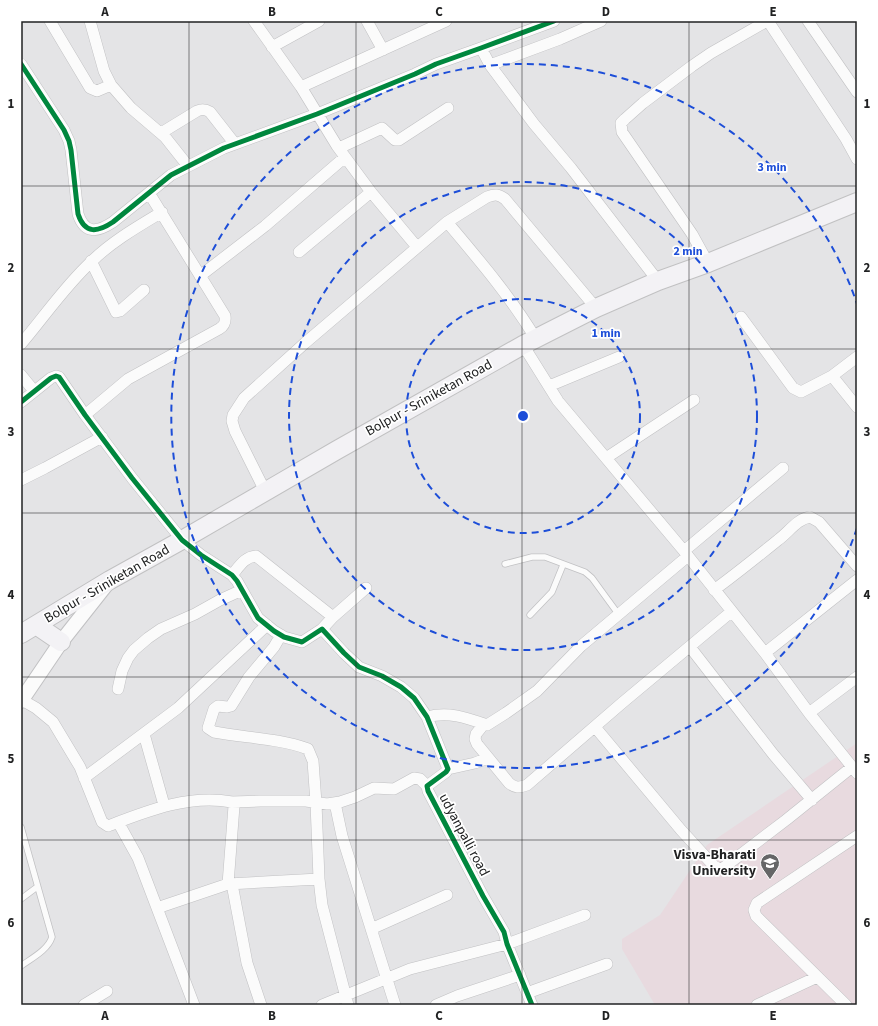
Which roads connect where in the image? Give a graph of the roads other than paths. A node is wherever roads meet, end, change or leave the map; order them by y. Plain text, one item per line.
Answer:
1 (50, 21) edge
2 (90, 21) edge
3 (254, 21) edge
4 (320, 21) edge
5 (367, 21) edge
6 (446, 21) edge
7 (554, 21) edge
8 (598, 21) edge
9 (767, 21) edge
10 (808, 21) edge
11 (272, 47) junction
12 (383, 50) junction
13 (486, 57) junction
14 (21, 66) edge
15 (111, 85) junction
16 (301, 87) junction
17 (857, 92) edge
18 (448, 108) dead end
19 (316, 114) junction
20 (161, 133) junction
21 (235, 144) junction
22 (342, 152) junction
23 (857, 159) edge
24 (188, 166) junction
25 (371, 192) junction
26 (149, 193) junction
27 (857, 202) edge
28 (162, 212) junction
29 (113, 222) junction
30 (447, 222) junction
31 (124, 236) junction
32 (417, 248) junction
33 (299, 252) dead end
34 (91, 261) junction
35 (708, 263) junction
36 (200, 276) junction
37 (658, 281) junction
38 (144, 290) dead end
39 (596, 308) junction
40 (742, 317) dead end
41 (529, 342) junction
42 (21, 344) edge
43 (618, 357) dead end
44 (857, 357) edge
45 (21, 375) edge
46 (832, 376) junction
47 (549, 386) junction
48 (34, 390) junction
49 (694, 400) dead end
50 (21, 402) edge
51 (857, 407) edge
52 (85, 415) junction
53 (102, 437) junction
54 (606, 458) junction
55 (783, 468) dead end
56 (21, 480) edge
57 (265, 491) junction
58 (182, 540) junction
59 (686, 554) junction
60 (505, 564) dead end
61 (563, 565) junction
62 (857, 566) edge
63 (232, 576) junction
64 (110, 580) junction
65 (857, 580) edge
66 (366, 588) dead end
67 (242, 590) junction
68 (714, 590) junction
69 (731, 612) junction
70 (530, 615) dead end
71 (619, 615) junction
72 (333, 617) junction
73 (267, 625) junction
74 (28, 629) edge
75 (322, 629) junction
76 (281, 635) junction
77 (61, 642) junction
78 (690, 647) junction
79 (765, 653) junction
80 (857, 677) edge
81 (118, 689) dead end
82 (21, 700) edge
83 (809, 712) junction
84 (427, 717) junction
85 (484, 724) junction
86 (594, 727) junction
87 (144, 734) junction
88 (488, 758) junction
89 (448, 769) junction
90 (855, 770) edge
91 (84, 778) junction
92 (427, 786) junction
93 (812, 800) junction
94 (232, 802) junction
95 (316, 803) junction
96 (335, 803) junction
97 (164, 805) junction
98 (118, 822) junction
99 (21, 827) edge
100 (857, 836) edge
101 (319, 879) junction
102 (230, 884) junction
103 (37, 887) junction
104 (447, 895) dead end
105 (21, 899) edge
106 (157, 908) junction
107 (585, 915) dead end
108 (371, 929) junction
109 (507, 944) junction
110 (607, 964) dead end
111 (21, 966) edge
112 (520, 975) junction
113 (817, 977) junction
114 (387, 980) junction
115 (107, 991) dead end
116 (527, 993) junction
117 (346, 1000) edge
118 (84, 1005) edge
119 (194, 1005) edge
120 (261, 1005) edge
121 (322, 1005) edge
122 (395, 1005) edge
123 (436, 1005) edge
124 (532, 1005) edge
125 (757, 1005) edge
126 (846, 1005) edge

1 - 15 street
2 - 15 street
3 - 11 street
4 - 11 street
5 - 12 street
6 - 12 street
7 - 13 street
8 - 13 street
9 - 23 street
9 - 35 street
10 - 17 street
11 - 16 street
12 - 16 street
13 - 19 street
13 - 37 street
14 - 29 street
15 - 20 street
16 - 19 street
18 - 22 street
19 - 21 street
19 - 22 street
20 - 21 street
20 - 24 street
21 - 24 street
22 - 25 street
22 - 36 street
24 - 26 street
25 - 32 street
25 - 33 street
26 - 28 street
26 - 29 street
27 - 35 main road, Bolpur - Sriniketan Road
28 - 31 street
28 - 36 street
29 - 31 street
30 - 32 street
30 - 39 street
30 - 41 street
31 - 34 street
32 - 57 street
34 - 38 street
34 - 42 street
35 - 37 main road, Bolpur - Sriniketan Road
36 - 52 street
37 - 39 main road, Bolpur - Sriniketan Road
39 - 41 main road, Bolpur - Sriniketan Road
40 - 46 street
41 - 47 street
41 - 57 main road, Bolpur - Sriniketan Road
43 - 47 street
44 - 46 street
45 - 48 street
46 - 51 street
47 - 54 street
48 - 50 street
48 - 52 street
49 - 54 street
52 - 53 street
53 - 56 street
53 - 58 street
54 - 59 street
55 - 59 street
57 - 58 main road, Bolpur - Sriniketan Road
58 - 63 street
58 - 64 main road, Bolpur - Sriniketan Road
59 - 68 street
59 - 71 street
60 - 61 lane
61 - 70 lane
61 - 71 lane
62 - 68 street
63 - 67 street
63 - 72 street
64 - 74 main road, Bolpur - Sriniketan Road
64 - 77 street
65 - 79 street
66 - 72 street
67 - 73 street
67 - 81 street
68 - 69 street
69 - 78 street
69 - 79 street
71 - 85 street
72 - 75 street
73 - 76 street
73 - 87 street
74 - 77 main road
75 - 76 street
75 - 84 street
76 - 95 street
77 - 82 street
78 - 86 street
78 - 93 street
79 - 83 street
80 - 83 street
82 - 91 street
83 - 90 street
84 - 85 street
84 - 89 street
85 - 88 street
86 - 88 street
86 - 93 street
87 - 91 street
87 - 97 street
88 - 89 street
89 - 92 street, udyanpalli road
90 - 93 street
91 - 98 street
92 - 96 street
92 - 109 street, udyanpalli road
94 - 95 street
94 - 97 street
94 - 102 street
95 - 96 street
95 - 101 street
96 - 108 street
97 - 98 street
98 - 106 street
99 - 103 lane
100 - 113 street
101 - 102 street
101 - 117 street
102 - 106 street
102 - 120 street
103 - 105 lane
103 - 111 lane
104 - 108 street
106 - 119 street
107 - 109 street
108 - 114 street
109 - 112 street, udyanpalli road
109 - 114 street
110 - 116 street
112 - 116 street, udyanpalli road
112 - 123 street
113 - 125 street
113 - 126 street
114 - 117 street
114 - 122 street
115 - 118 street
116 - 124 street, udyanpalli road
117 - 121 street

